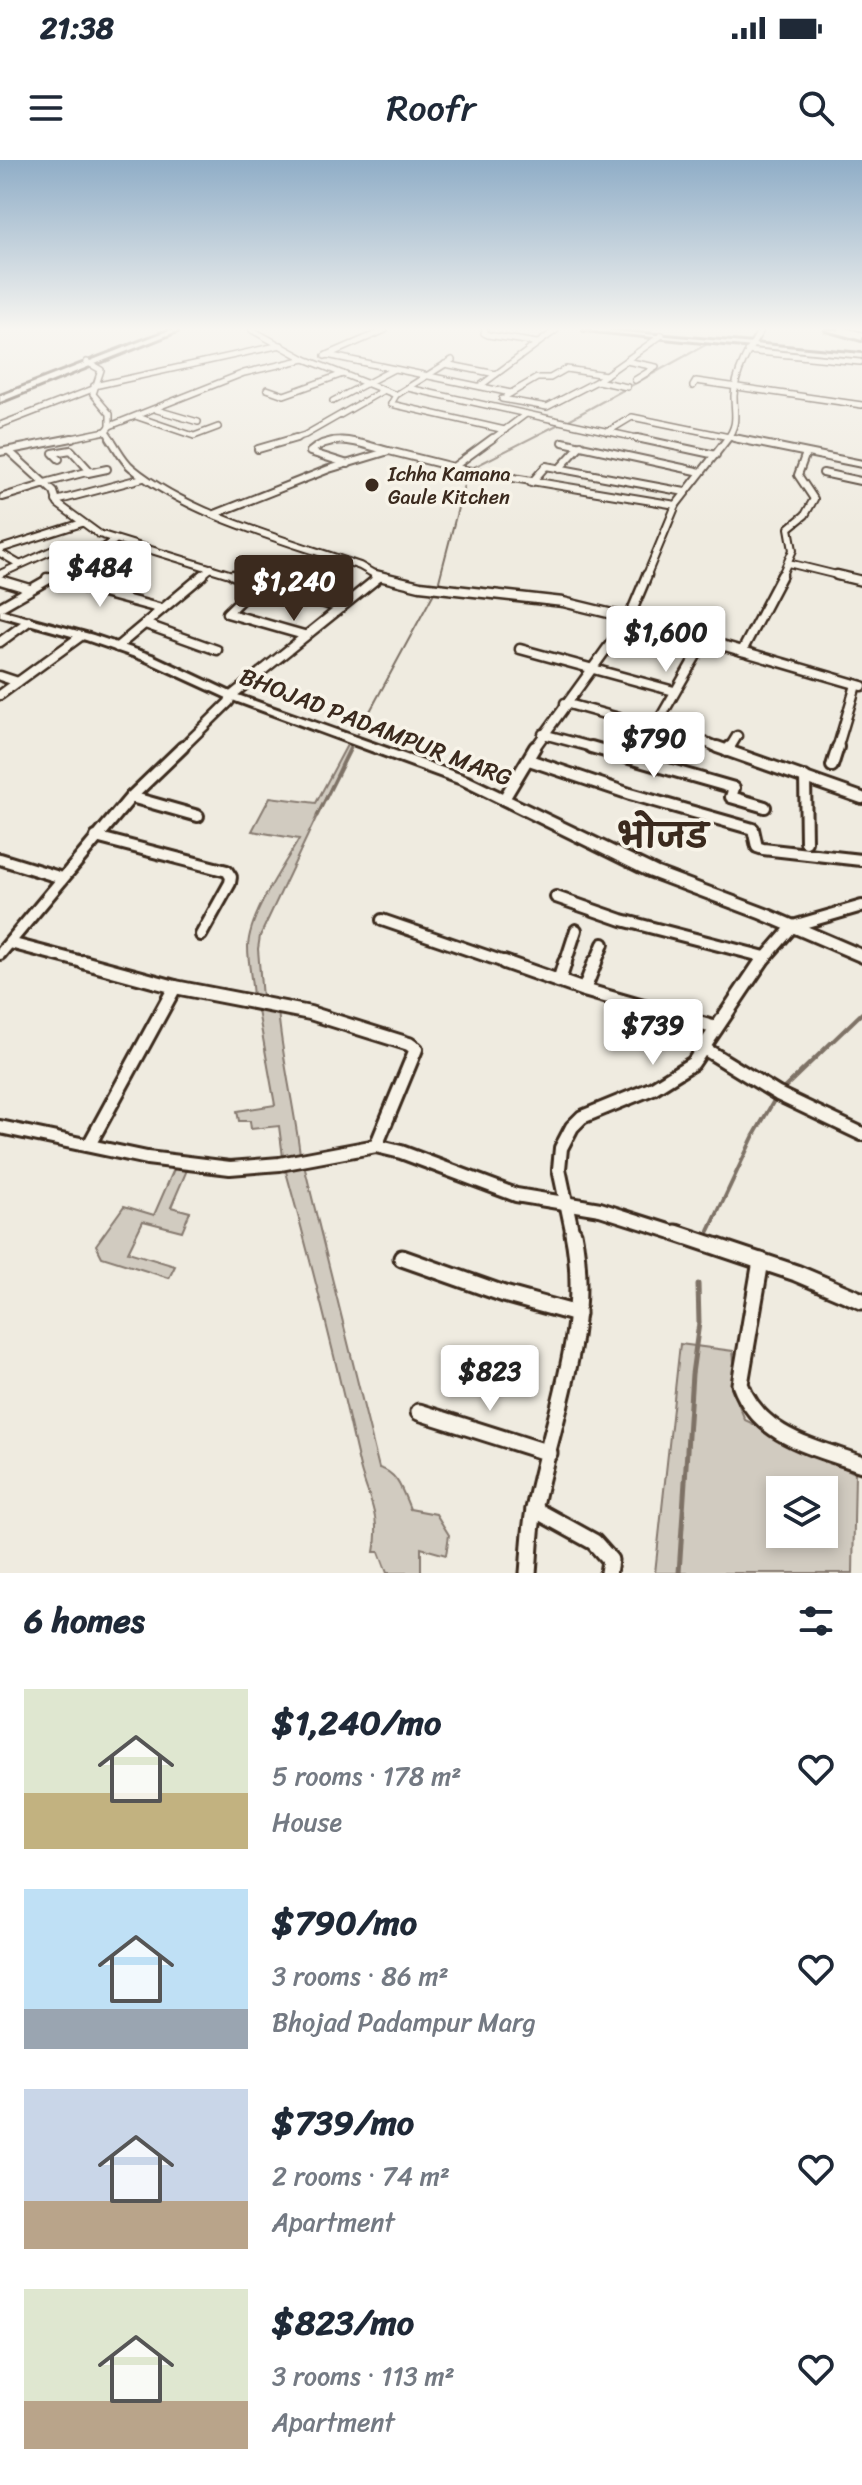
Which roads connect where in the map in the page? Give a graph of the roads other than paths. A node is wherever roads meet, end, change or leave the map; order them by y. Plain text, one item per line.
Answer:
1 (74, 396) edge
2 (95, 396) edge
3 (190, 396) edge
4 (343, 396) edge
5 (373, 396) edge
6 (395, 396) edge
7 (443, 396) edge
8 (507, 396) edge
9 (568, 396) edge
10 (735, 396) edge
11 (799, 396) edge
12 (502, 399) junction
13 (333, 401) dead end
14 (862, 405) edge
15 (492, 407) junction
16 (157, 410) junction
17 (526, 414) junction
18 (138, 417) junction
19 (198, 422) dead end
20 (0, 425) edge
21 (218, 427) dead end
22 (108, 429) junction
23 (505, 430) junction
24 (607, 432) junction
25 (194, 436) junction
26 (206, 439) dead end
27 (729, 439) junction
28 (563, 442) dead end
29 (581, 445) junction
30 (258, 449) dead end
31 (9, 451) junction
32 (389, 451) junction
33 (0, 452) edge
34 (806, 453) junction
35 (716, 455) junction
36 (59, 459) dead end
37 (349, 464) junction
38 (862, 464) edge
39 (452, 468) junction
40 (107, 469) dead end
41 (559, 469) junction
42 (701, 472) junction
43 (88, 473) junction
44 (823, 473) dead end
45 (143, 478) junction
46 (861, 479) edge
47 (531, 483) junction
48 (46, 484) junction
49 (685, 492) junction
50 (3, 497) dead end
51 (56, 501) junction
52 (676, 505) junction
53 (215, 514) junction
54 (82, 523) junction
55 (114, 541) junction
56 (53, 550) dead end
57 (0, 551) edge
58 (788, 563) junction
59 (19, 564) junction
60 (211, 568) junction
61 (0, 577) edge
62 (379, 577) junction
63 (47, 578) junction
64 (862, 581) edge
65 (258, 583) junction
66 (30, 589) junction
67 (0, 607) edge
68 (341, 608) junction
69 (162, 609) junction
70 (0, 613) edge
71 (629, 618) junction
72 (29, 621) junction
73 (145, 624) junction
74 (304, 635) junction
75 (81, 636) junction
76 (705, 640) junction
77 (0, 642) edge
78 (117, 647) junction
79 (520, 649) dead end
80 (217, 650) dead end
81 (742, 651) junction
82 (591, 671) junction
83 (0, 676) edge
84 (18, 682) junction
85 (859, 685) edge
86 (674, 691) junction
87 (0, 695) edge
88 (231, 696) junction
89 (565, 703) junction
90 (658, 722) junction
91 (543, 734) junction
92 (737, 736) dead end
93 (727, 751) junction
94 (529, 760) junction
95 (832, 766) dead end
96 (805, 777) junction
97 (131, 797) junction
98 (862, 798) edge
99 (504, 799) junction
100 (765, 807) dead end
101 (198, 816) dead end
102 (96, 837) junction
103 (806, 842) dead end
104 (862, 850) edge
105 (0, 859) edge
106 (862, 862) edge
107 (62, 878) junction
108 (556, 897) dead end
109 (862, 906) edge
110 (382, 920) dead end
111 (793, 926) junction
112 (576, 930) dead end
113 (201, 935) dead end
114 (10, 943) junction
115 (603, 944) dead end
116 (0, 954) edge
117 (862, 956) edge
118 (765, 957) junction
119 (559, 981) junction
120 (175, 987) junction
121 (584, 990) junction
122 (716, 1028) junction
123 (705, 1049) junction
124 (0, 1127) edge
125 (862, 1134) edge
126 (89, 1145) junction
127 (376, 1146) junction
128 (564, 1203) junction
129 (402, 1258) dead end
130 (761, 1261) junction
131 (862, 1301) edge
132 (577, 1314) junction
133 (419, 1412) dead end
134 (549, 1453) junction
135 (862, 1464) edge
136 (534, 1509) junction
137 (528, 1573) edge
138 (608, 1573) edge

1 - 20 street
2 - 22 street
3 - 16 street
4 - 13 street
5 - 30 street
6 - 23 street
7 - 15 street
8 - 12 street
9 - 12 street
10 - 27 street
11 - 14 street
12 - 15 street
15 - 17 street
16 - 18 street
16 - 19 street
17 - 23 street
17 - 24 street
18 - 22 street
18 - 25 street
21 - 25 street
22 - 31 street
22 - 45 street
23 - 39 street
24 - 27 street
24 - 35 street
25 - 26 street
27 - 34 street
27 - 35 street
28 - 29 street
29 - 41 street
29 - 42 street
31 - 33 street
31 - 48 street
32 - 37 street
32 - 37 street
32 - 39 street
34 - 38 street
34 - 58 street
35 - 42 street
36 - 43 street
37 - 53 street
39 - 47 street
40 - 43 street
41 - 47 street
41 - 49 street
42 - 49 street
43 - 48 street
44 - 46 street
45 - 51 street
45 - 53 street
47 - 52 street
48 - 50 street
48 - 51 street
49 - 52 street
51 - 54 street
52 - 71 street
53 - 62 street
54 - 55 street
54 - 57 street
55 - 60 street
55 - 63 street
56 - 59 street
57 - 59 street
58 - 64 street
58 - 81 street
59 - 61 street
60 - 65 street
60 - 69 street
61 - 66 street
62 - 68 street
62 - 71 street
63 - 66 street
63 - 69 street
65 - 68 street
65 - 74 street
66 - 67 street
68 - 74 street
69 - 73 street
70 - 72 street, BHOJAD PADAMPUR MARG
71 - 76 street
71 - 82 street
72 - 75 street, BHOJAD PADAMPUR MARG
72 - 77 street
73 - 78 street
73 - 80 street
74 - 88 street
75 - 78 street, BHOJAD PADAMPUR MARG
75 - 84 street
76 - 81 street
76 - 86 street
78 - 88 street, BHOJAD PADAMPUR MARG
79 - 82 street
81 - 85 street
82 - 86 street
82 - 89 street
83 - 84 street
84 - 87 street
85 - 95 street
86 - 90 street
88 - 97 street
88 - 99 street, BHOJAD PADAMPUR MARG
89 - 90 street
89 - 91 street
90 - 93 street
91 - 94 street
91 - 100 street
92 - 93 street
93 - 96 street
94 - 99 street
94 - 106 street
96 - 98 street
96 - 103 street
97 - 101 street
97 - 102 street
99 - 111 street, BHOJAD PADAMPUR MARG
102 - 107 street
102 - 113 street
104 - 106 street
105 - 107 street
107 - 114 street
108 - 118 street
109 - 111 street
110 - 119 street
111 - 117 street, BHOJAD PADAMPUR MARG
111 - 118 street
112 - 119 street
114 - 116 street
114 - 120 street
115 - 121 street
118 - 122 street
119 - 121 street
120 - 126 street
120 - 127 street
121 - 122 street
122 - 123 street
123 - 125 street
123 - 128 street
124 - 126 street
126 - 127 street
127 - 128 street
128 - 130 street
128 - 132 street
129 - 132 street
130 - 131 street
130 - 135 street
132 - 134 street
133 - 134 street
134 - 136 street
136 - 137 street
136 - 138 street

